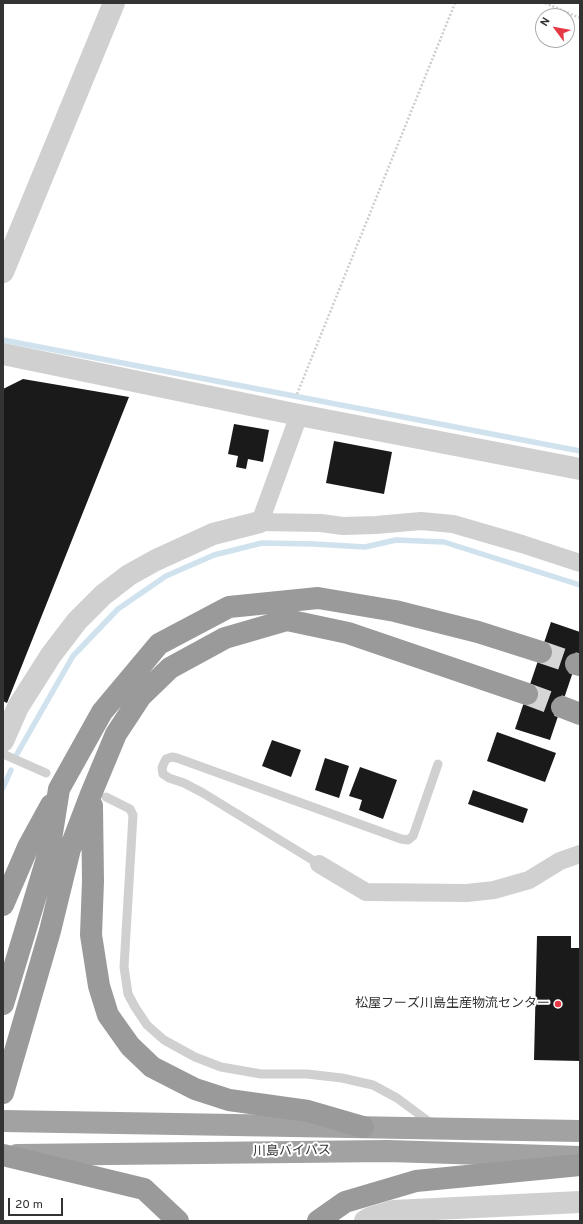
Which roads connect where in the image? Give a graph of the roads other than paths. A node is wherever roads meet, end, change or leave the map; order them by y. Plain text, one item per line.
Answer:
1 (114, 3) edge
2 (3, 272) edge
3 (3, 354) edge
4 (296, 415) junction
5 (580, 469) edge
6 (260, 522) junction
7 (580, 563) edge
8 (541, 652) tunnel mouth
9 (527, 694) tunnel mouth
10 (3, 740) edge
11 (3, 754) edge
12 (438, 764) dead end
13 (46, 772) dead end
14 (59, 790) junction
15 (99, 796) junction
16 (580, 854) edge
17 (319, 864) joint
18 (3, 904) edge
19 (3, 1004) edge
20 (3, 1093) edge
21 (3, 1121) edge
22 (362, 1127) junction
23 (439, 1129) junction
24 (580, 1131) edge
25 (3, 1155) edge
26 (580, 1156) edge
27 (580, 1166) edge
28 (580, 1202) edge
29 (178, 1221) edge
30 (318, 1221) edge
31 (365, 1221) edge

1 - 2 street
3 - 4 street
4 - 5 street
4 - 6 street
6 - 7 street
6 - 10 street
8 - 14 highway
9 - 15 highway
11 - 13 lane
12 - 17 lane
14 - 18 highway
14 - 19 highway
15 - 20 highway
15 - 22 highway
15 - 23 lane
16 - 17 street
21 - 22 highway, 川島バイパス
22 - 23 highway, 川島バイパス
23 - 24 highway, 川島バイパス
25 - 26 highway, 川島バイパス
25 - 29 highway
27 - 30 highway
28 - 31 street

